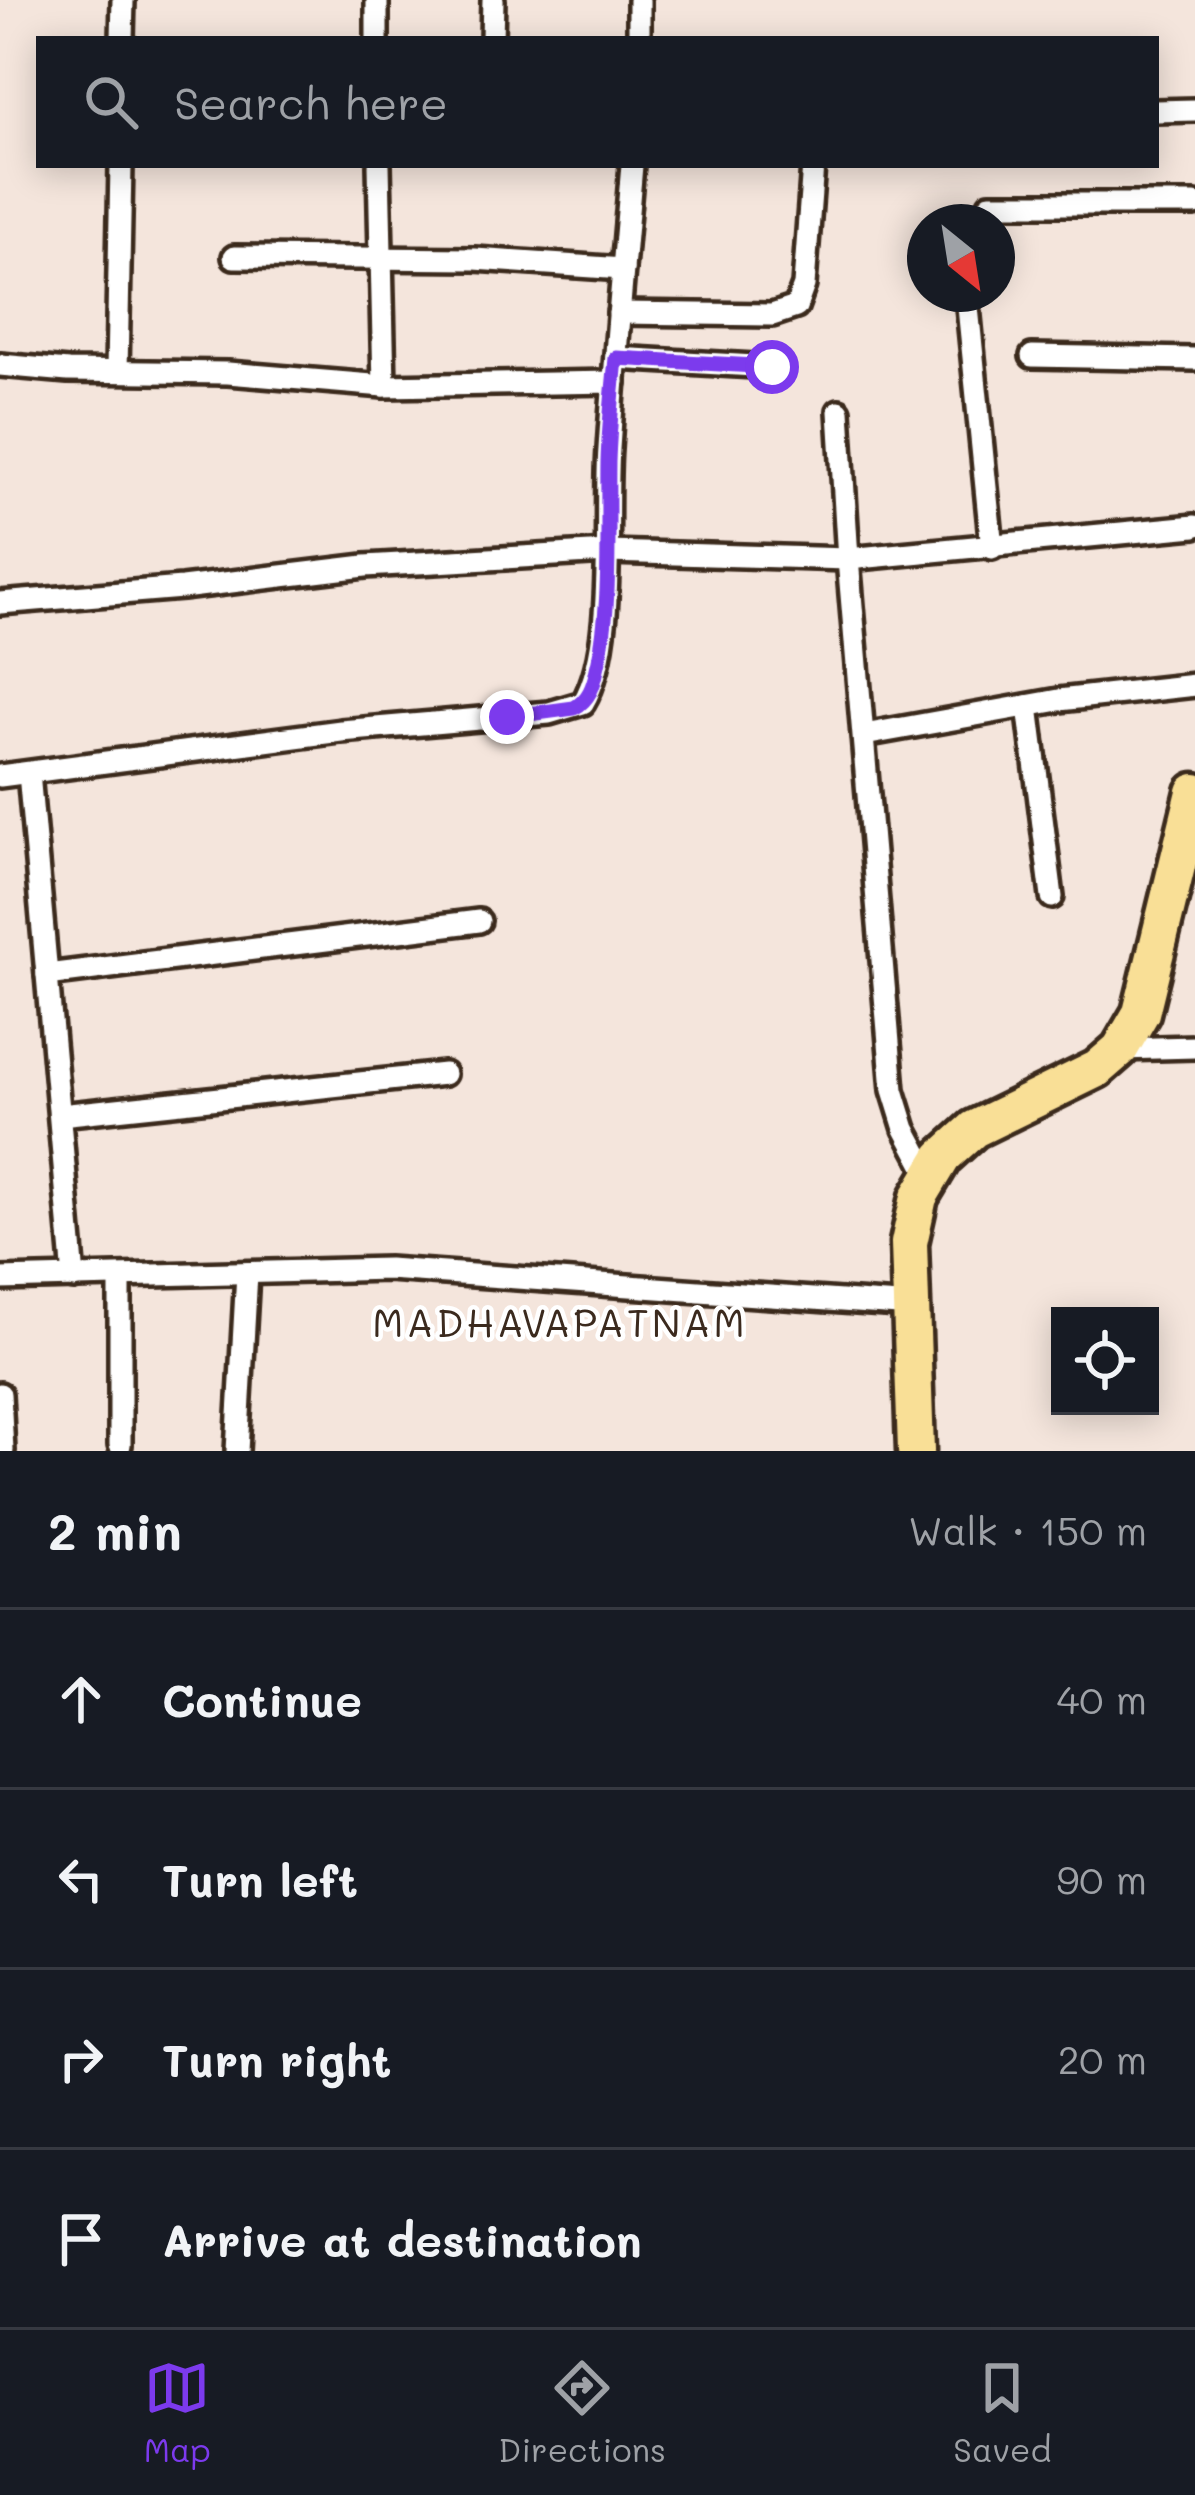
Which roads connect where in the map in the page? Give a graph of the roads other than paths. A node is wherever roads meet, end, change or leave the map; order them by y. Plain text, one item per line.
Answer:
1 (123, 0) edge
2 (377, 0) edge
3 (493, 0) edge
4 (639, 0) edge
5 (122, 36) edge
6 (377, 36) edge
7 (492, 36) edge
8 (639, 36) edge
9 (1195, 110) edge
10 (1159, 111) edge
11 (121, 168) edge
12 (380, 168) edge
13 (632, 168) edge
14 (813, 168) edge
15 (1015, 204) edge
16 (1195, 204) edge
17 (234, 257) dead end
18 (380, 257) junction
19 (623, 269) junction
20 (968, 312) edge
21 (619, 313) junction
22 (1033, 356) dead end
23 (616, 358) junction
24 (1195, 359) edge
25 (0, 365) edge
26 (772, 367) dead end
27 (117, 371) junction
28 (614, 382) junction
29 (384, 386) junction
30 (839, 411) dead end
31 (1195, 526) edge
32 (992, 548) junction
33 (608, 552) junction
34 (848, 560) junction
35 (0, 604) edge
36 (1195, 685) edge
37 (1028, 706) junction
38 (864, 735) junction
39 (29, 773) junction
40 (0, 776) edge
41 (1195, 792) edge
42 (1052, 897) dead end
43 (479, 921) dead end
44 (47, 975) junction
45 (1195, 1047) edge
46 (1120, 1049) junction
47 (444, 1074) dead end
48 (60, 1115) junction
49 (931, 1178) junction
50 (247, 1273) junction
51 (120, 1276) junction
52 (74, 1278) junction
53 (0, 1279) edge
54 (913, 1306) junction
55 (0, 1394) edge
56 (120, 1445) dead end
57 (3, 1451) edge
58 (238, 1451) edge
59 (916, 1451) edge

1 - 5 street
2 - 6 street
3 - 7 street
4 - 8 street
9 - 10 street
11 - 27 street
12 - 18 street
13 - 19 street
14 - 21 street
15 - 16 street
17 - 18 street
18 - 19 street
18 - 29 street
19 - 21 street
20 - 32 street
21 - 23 street
22 - 24 street
23 - 26 street
23 - 28 street
25 - 27 street
27 - 29 street
28 - 29 street
28 - 33 street
30 - 34 street
31 - 32 street
32 - 34 street
33 - 34 street
33 - 35 street
33 - 39 street
34 - 38 street
36 - 37 street
37 - 38 street
37 - 42 street
38 - 49 street
39 - 40 street
39 - 44 street
41 - 46 main road
43 - 44 street
44 - 48 street
45 - 46 street
46 - 49 main road
47 - 48 street
48 - 52 street
49 - 54 main road
50 - 51 street
50 - 54 street
50 - 58 street
51 - 52 street
51 - 56 street
52 - 53 street
54 - 59 main road
55 - 57 street

